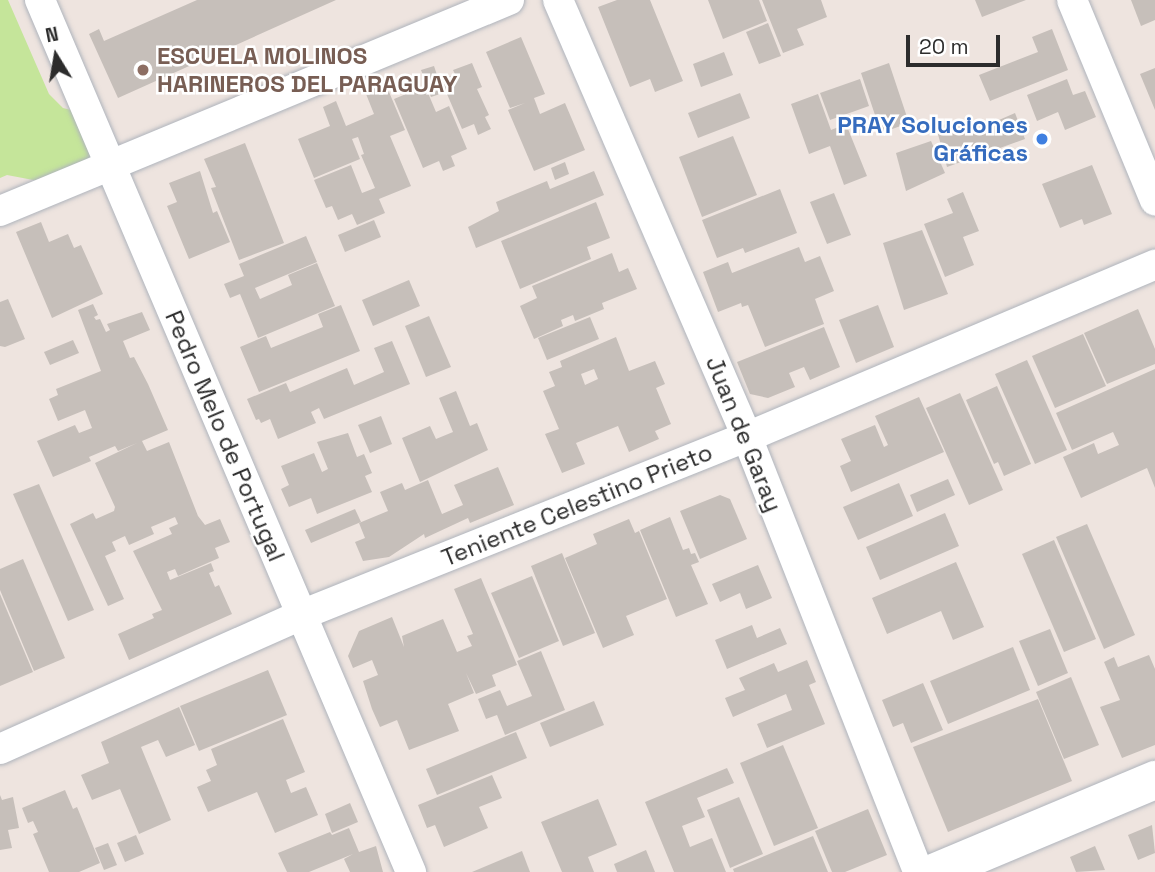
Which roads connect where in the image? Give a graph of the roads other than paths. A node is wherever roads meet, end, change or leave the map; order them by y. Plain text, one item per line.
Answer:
1 (40, 0) edge
2 (509, 0) edge
3 (558, 0) edge
4 (1072, 0) edge
5 (111, 166) junction
6 (1155, 200) edge
7 (0, 211) edge
8 (1155, 265) edge
9 (747, 437) junction
10 (301, 615) junction
11 (0, 749) edge
12 (1155, 780) edge
13 (411, 872) edge
14 (918, 872) edge
15 (936, 872) edge

1 - 5 street, Pedro Melo de Portugal
2 - 5 street
3 - 9 street, Juan de Garay
4 - 6 street
5 - 7 street
5 - 10 street, Pedro Melo de Portugal
8 - 9 street, Teniente Celestino Prieto
9 - 10 street, Teniente Celestino Prieto
9 - 14 street, Juan de Garay
10 - 11 street, Teniente Celestino Prieto
10 - 13 street, Pedro Melo de Portugal
12 - 15 street

